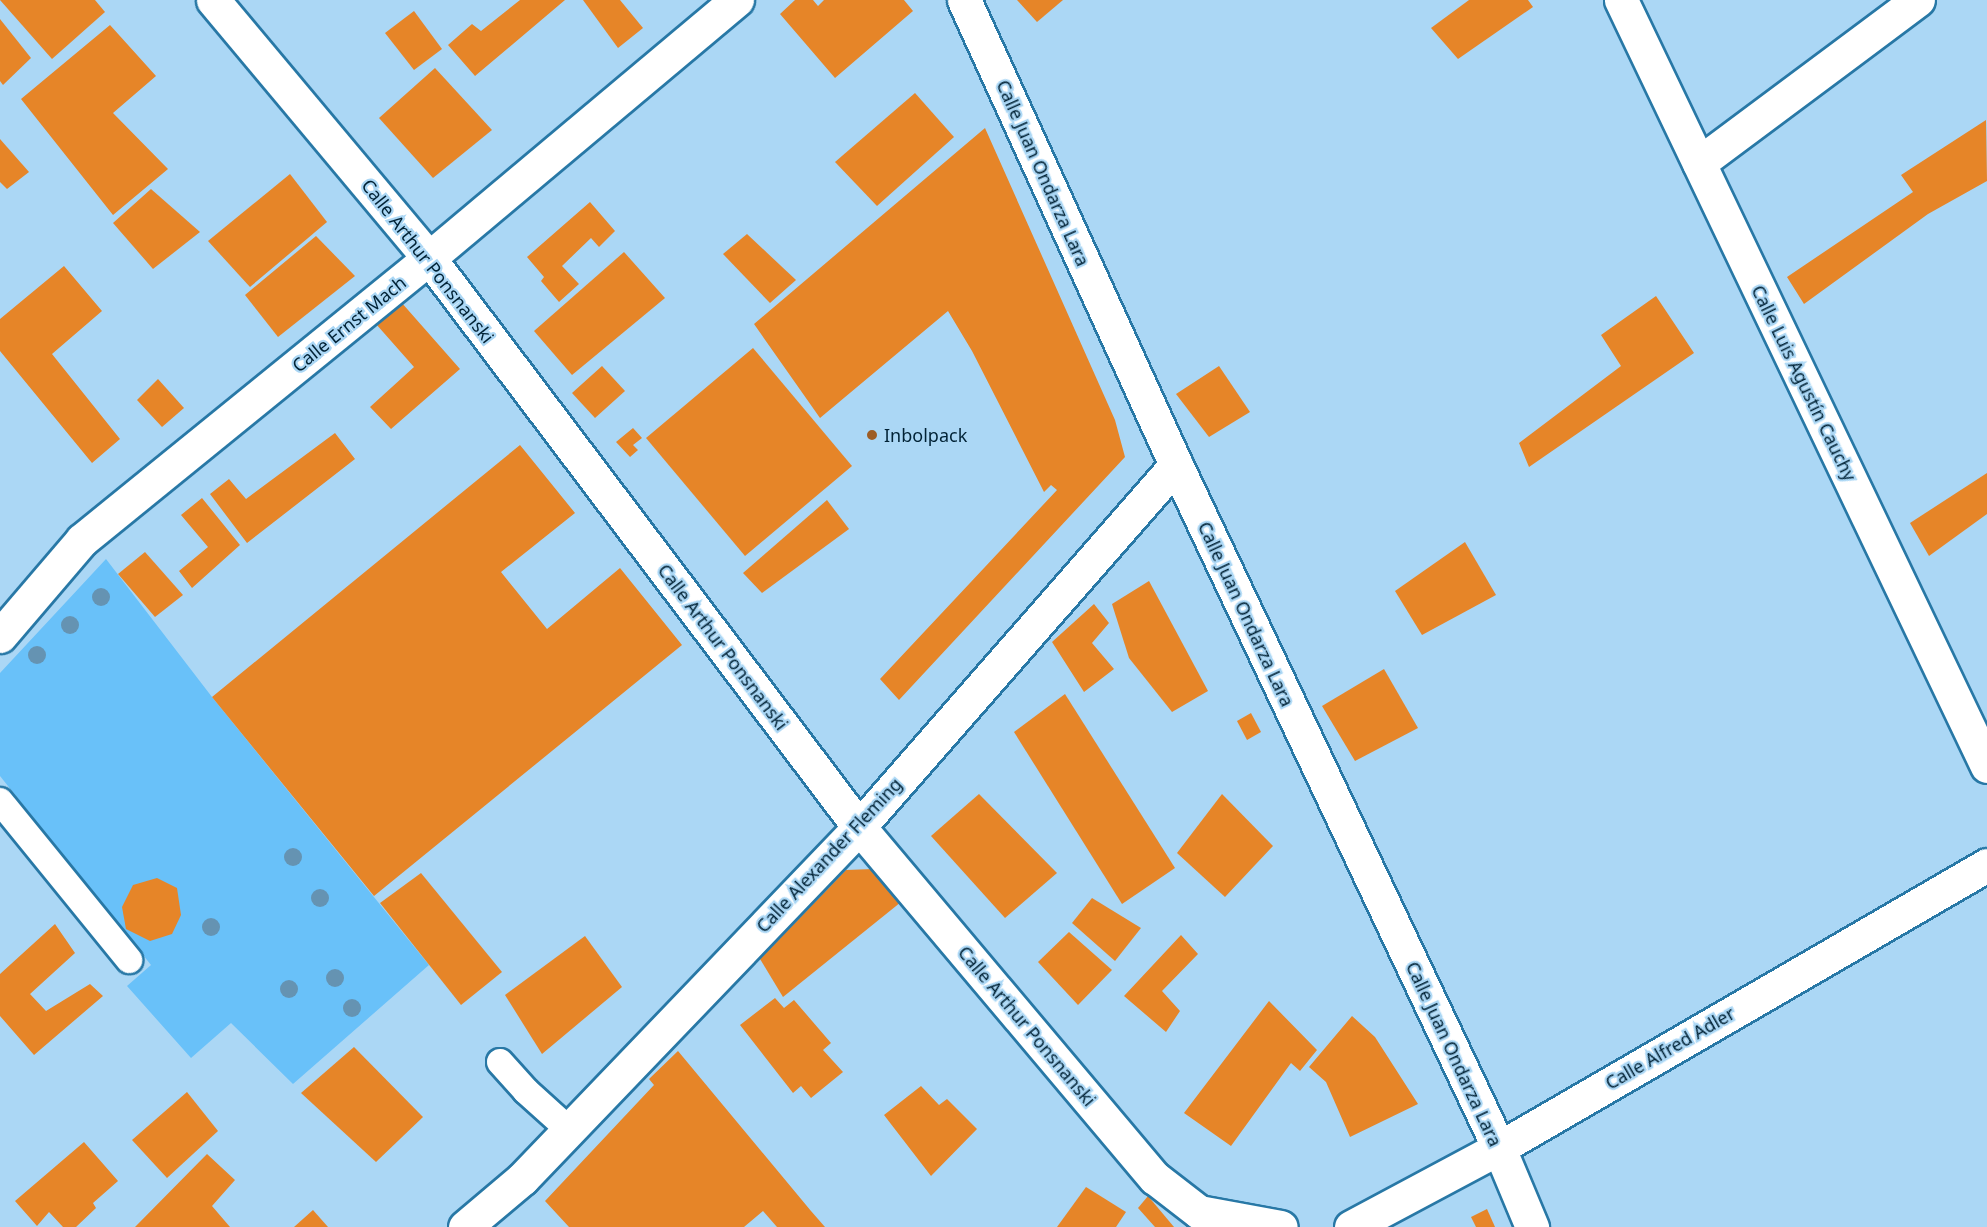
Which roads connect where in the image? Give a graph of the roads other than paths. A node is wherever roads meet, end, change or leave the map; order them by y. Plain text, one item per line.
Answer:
1 (213, 0) edge
2 (737, 0) edge
3 (964, 0) edge
4 (1621, 0) edge
5 (1918, 0) edge
6 (1699, 163) junction
7 (429, 258) junction
8 (1176, 465) junction
9 (0, 636) edge
10 (1987, 766) edge
11 (0, 801) edge
12 (859, 827) junction
13 (1987, 865) edge
14 (129, 960) dead end
15 (500, 1062) dead end
16 (568, 1129) junction
17 (1499, 1148) junction
18 (465, 1227) edge
19 (1281, 1227) edge
20 (1352, 1227) edge
21 (1532, 1227) edge

1 - 7 street, Calle Arthur Ponsnanski
2 - 7 street, Calle Ernst Mach
3 - 8 street, Calle Juan Ondarza Lara
4 - 6 street, Calle Luis Agustín Cauchy
5 - 6 street
6 - 10 street, Calle Luis Agustín Cauchy
7 - 9 street, Calle Ernst Mach
7 - 12 street, Calle Arthur Ponsnanski
8 - 12 street, Calle Alexander Fleming
8 - 17 street, Calle Juan Ondarza Lara
11 - 14 lane
12 - 16 street, Calle Alexander Fleming
12 - 19 street, Calle Arthur Ponsnanski
13 - 17 street, Calle Alfred Adler
15 - 16 lane
16 - 18 street, Calle Alexander Fleming
17 - 20 street, Calle Alfred Adler
17 - 21 street, Calle Juan Ondarza Lara

